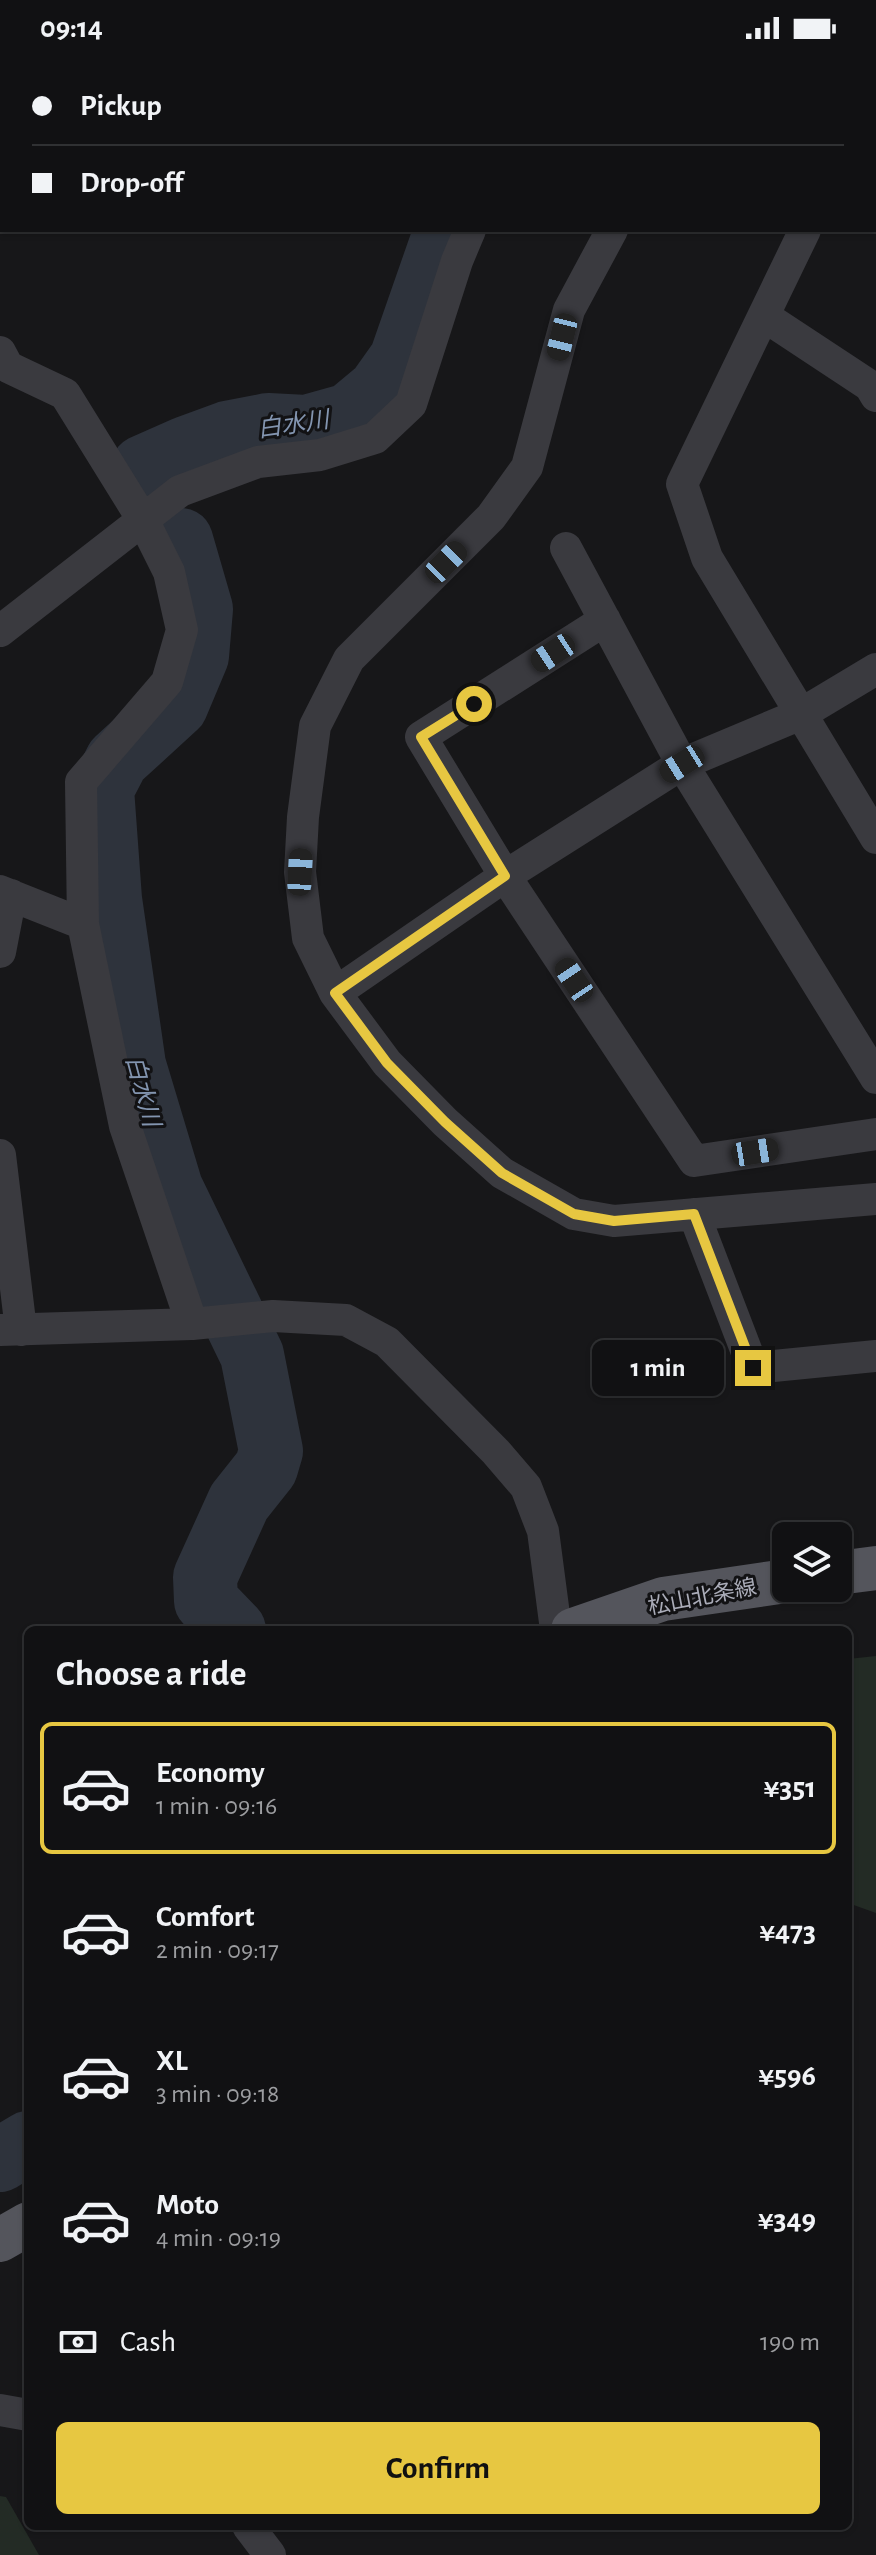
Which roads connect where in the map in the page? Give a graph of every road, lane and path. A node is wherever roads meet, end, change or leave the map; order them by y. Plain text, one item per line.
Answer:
1 (469, 232) edge
2 (611, 232) edge
3 (804, 232) edge
4 (764, 316) junction
5 (0, 352) edge
6 (876, 396) edge
7 (143, 520) junction
8 (566, 548) dead end
9 (605, 620) junction
10 (0, 631) edge
11 (876, 669) edge
12 (801, 714) junction
13 (682, 764) junction
14 (876, 838) edge
15 (505, 876) junction
16 (5, 893) edge
17 (83, 924) junction
18 (0, 952) edge
19 (335, 993) junction
20 (876, 1078) edge
21 (876, 1134) edge
22 (0, 1155) edge
23 (876, 1199) edge
24 (694, 1214) junction
25 (192, 1324) junction
26 (11, 1330) edge
27 (876, 1356) edge
28 (876, 1568) edge
29 (852, 1571) edge
30 (772, 1583) edge
31 (555, 1626) edge
32 (585, 1626) edge
33 (24, 2226) edge
34 (0, 2240) edge
35 (0, 2410) edge
36 (24, 2414) edge
37 (251, 2530) edge
38 (270, 2555) edge

1 - 7 street
2 - 19 street
3 - 4 street
4 - 6 street
4 - 12 street
5 - 7 street
7 - 10 street
7 - 17 street
8 - 9 street
9 - 13 street
9 - 15 street
11 - 12 street
12 - 13 street
12 - 14 street
13 - 15 street
13 - 20 street
15 - 19 street
15 - 21 street
16 - 17 street
16 - 18 street
17 - 25 street
19 - 24 street
22 - 26 street
23 - 24 street
24 - 27 street
25 - 26 street
25 - 31 street
28 - 29 main road
30 - 32 main road, 松山北条線
33 - 34 main road
35 - 36 street
37 - 38 street

